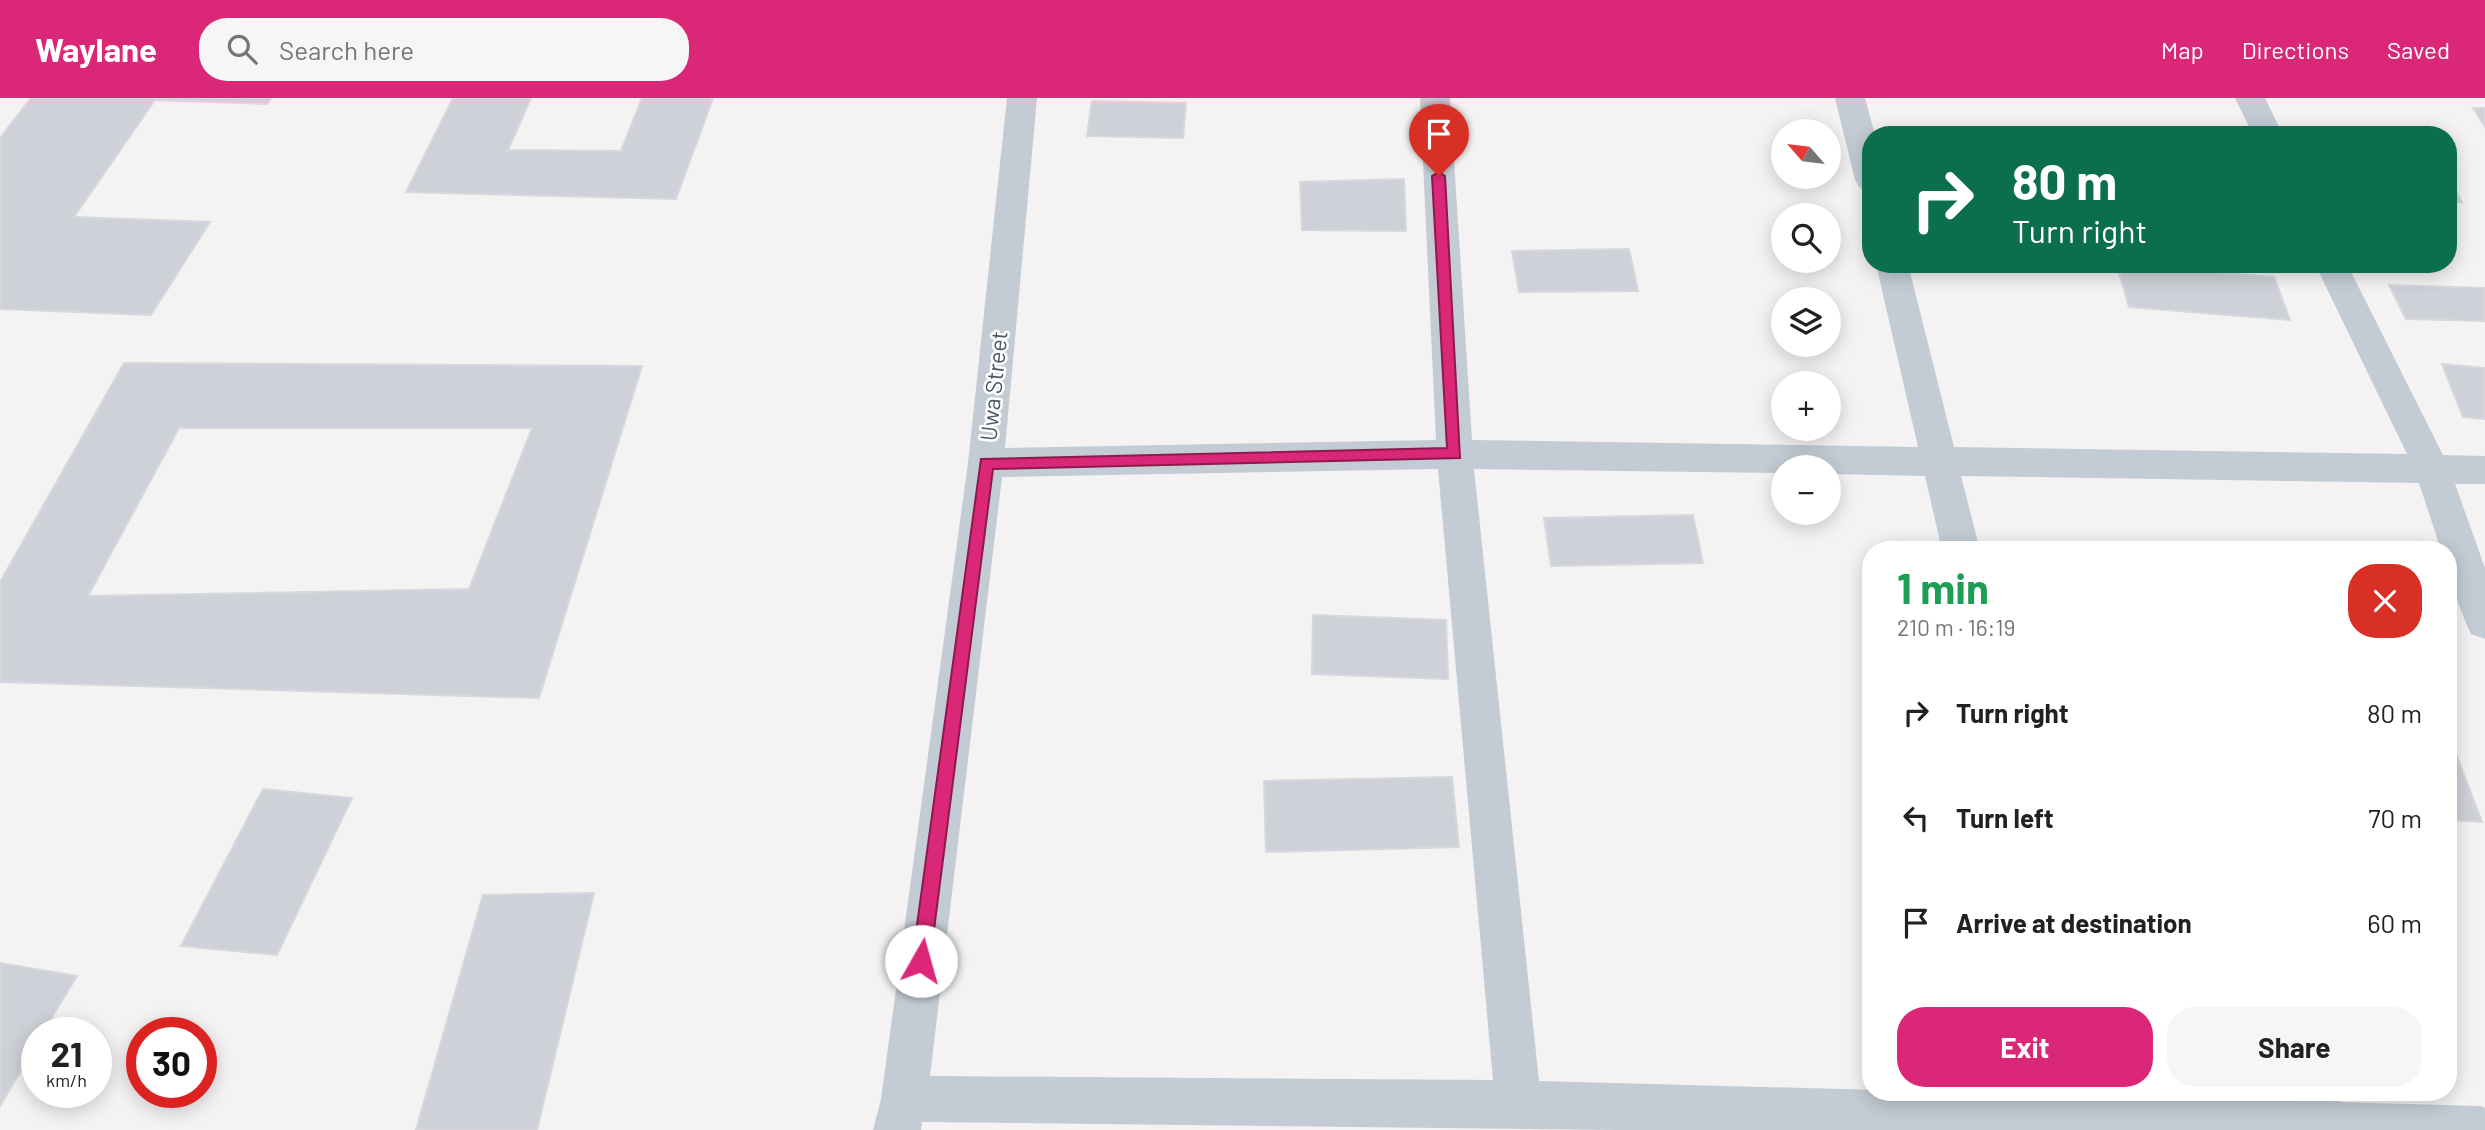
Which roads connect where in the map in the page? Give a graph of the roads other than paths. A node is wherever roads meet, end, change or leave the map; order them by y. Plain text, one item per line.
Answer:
1 (1022, 98) edge
2 (1435, 98) edge
3 (1850, 98) edge
4 (2250, 98) edge
5 (2264, 126) edge
6 (1862, 145) edge
7 (1894, 273) edge
8 (2336, 273) edge
9 (1455, 454) junction
10 (1941, 459) junction
11 (986, 463) junction
12 (2432, 469) junction
13 (2485, 470) edge
14 (1959, 541) edge
15 (2457, 541) edge
16 (2457, 541) edge
17 (2485, 622) edge
18 (1518, 1104) junction
19 (2085, 1106) edge
20 (900, 1114) edge
21 (1888, 1122) edge
22 (2481, 1130) edge

1 - 11 street, Uwa Street
2 - 9 street
3 - 6 street
4 - 5 street
7 - 10 street
8 - 12 street
9 - 10 street
9 - 11 street
9 - 18 street
10 - 12 street
10 - 14 street
11 - 20 street, Uwa Street
12 - 13 street
12 - 15 street
16 - 17 street
18 - 20 street
18 - 21 street
19 - 21 street
19 - 22 street

